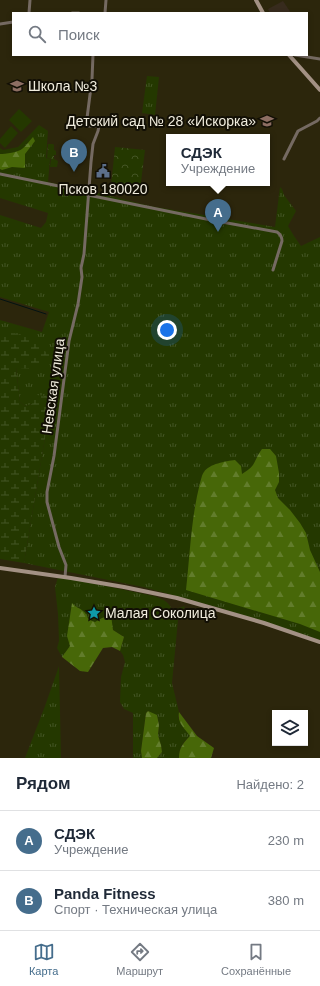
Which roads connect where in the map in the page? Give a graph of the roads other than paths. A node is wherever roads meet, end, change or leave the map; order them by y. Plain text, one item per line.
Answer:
1 (30, 0) edge
2 (106, 0) edge
3 (256, 0) edge
4 (29, 12) edge
5 (105, 12) edge
6 (262, 12) edge
7 (12, 22) edge
8 (0, 24) edge
9 (93, 56) edge
10 (291, 56) edge
11 (302, 56) edge
12 (320, 59) edge
13 (320, 90) edge
14 (320, 118) edge
15 (284, 159) dead end
16 (0, 174) edge
17 (88, 193) junction
18 (273, 270) dead end
19 (0, 568) edge
20 (66, 577) junction
21 (320, 642) edge

1 - 4 street
2 - 5 street
3 - 6 street
7 - 8 street
9 - 17 street, Невская улица
10 - 13 street
11 - 12 street
14 - 15 street
16 - 17 street
17 - 18 street
17 - 20 street, Невская улица
19 - 20 street
20 - 21 street

